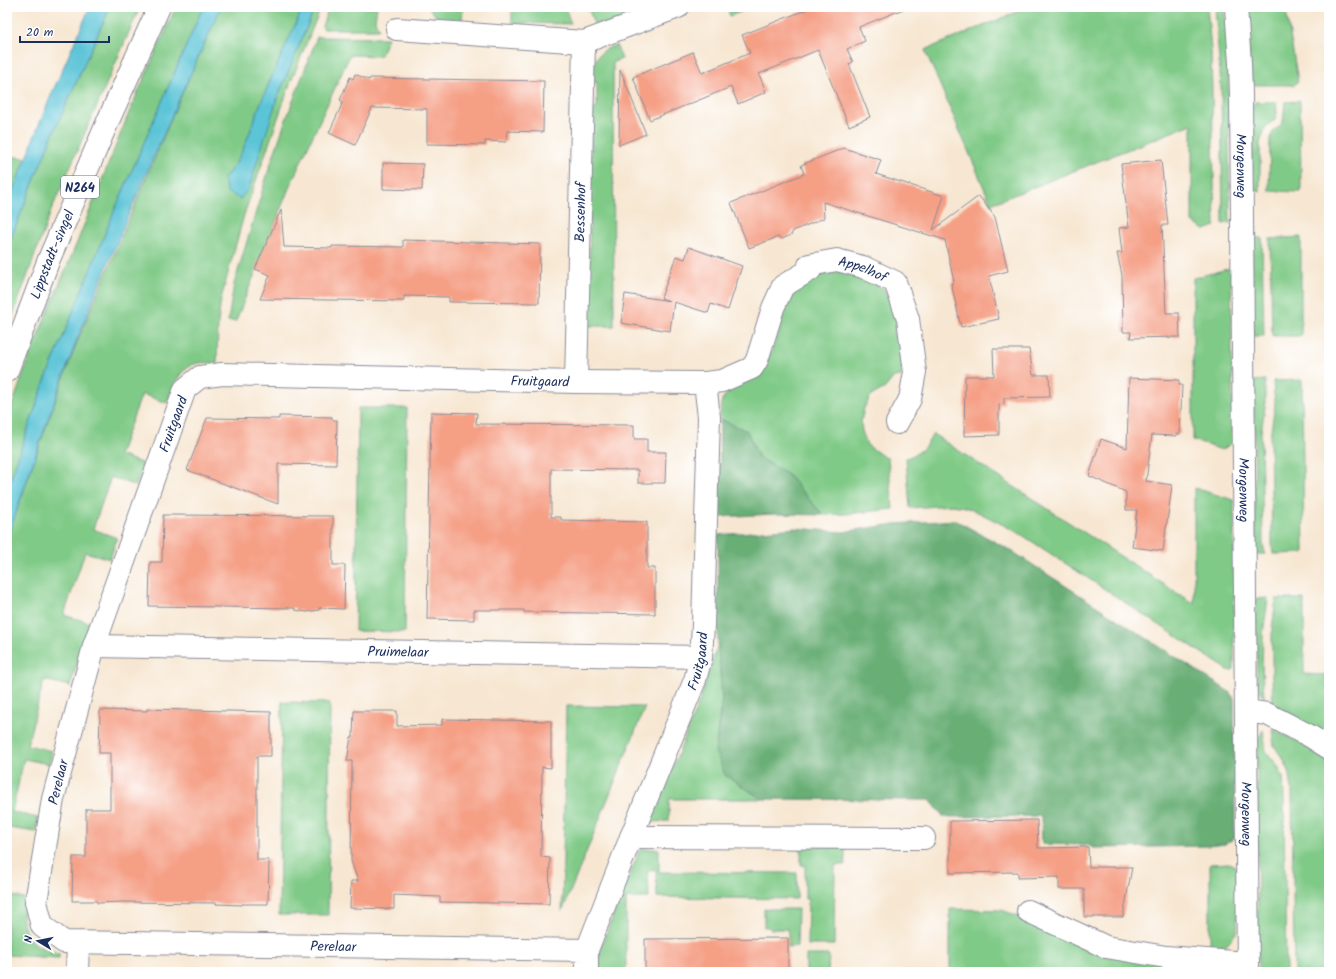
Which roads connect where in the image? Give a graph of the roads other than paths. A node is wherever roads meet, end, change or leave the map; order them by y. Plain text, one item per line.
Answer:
1 (159, 7) edge
2 (678, 7) edge
3 (1236, 7) edge
4 (397, 29) dead end
5 (584, 42) junction
6 (7, 371) edge
7 (576, 382) junction
8 (705, 383) junction
9 (897, 424) dead end
10 (94, 646) junction
11 (701, 657) junction
12 (1246, 711) junction
13 (1329, 748) edge
14 (631, 837) junction
15 (924, 838) dead end
16 (1028, 911) dead end
17 (78, 943) junction
18 (588, 950) junction
19 (1248, 968) edge
20 (77, 972) edge
21 (587, 972) edge

1 - 6 street, Lippstadt-singel / N264
2 - 5 street
3 - 12 street, Morgenweg
4 - 5 street
5 - 7 street, Bessenhof
7 - 8 street, Fruitgaard
7 - 10 street, Fruitgaard
8 - 9 street, Appelhof
8 - 11 street, Fruitgaard
10 - 11 street, Pruimelaar
10 - 17 street, Perelaar
11 - 14 street, Fruitgaard
12 - 13 street
12 - 19 street, Morgenweg
14 - 15 street
14 - 18 street, Fruitgaard
16 - 19 street
17 - 18 street, Perelaar
17 - 20 street
18 - 21 street, Fruitgaard

